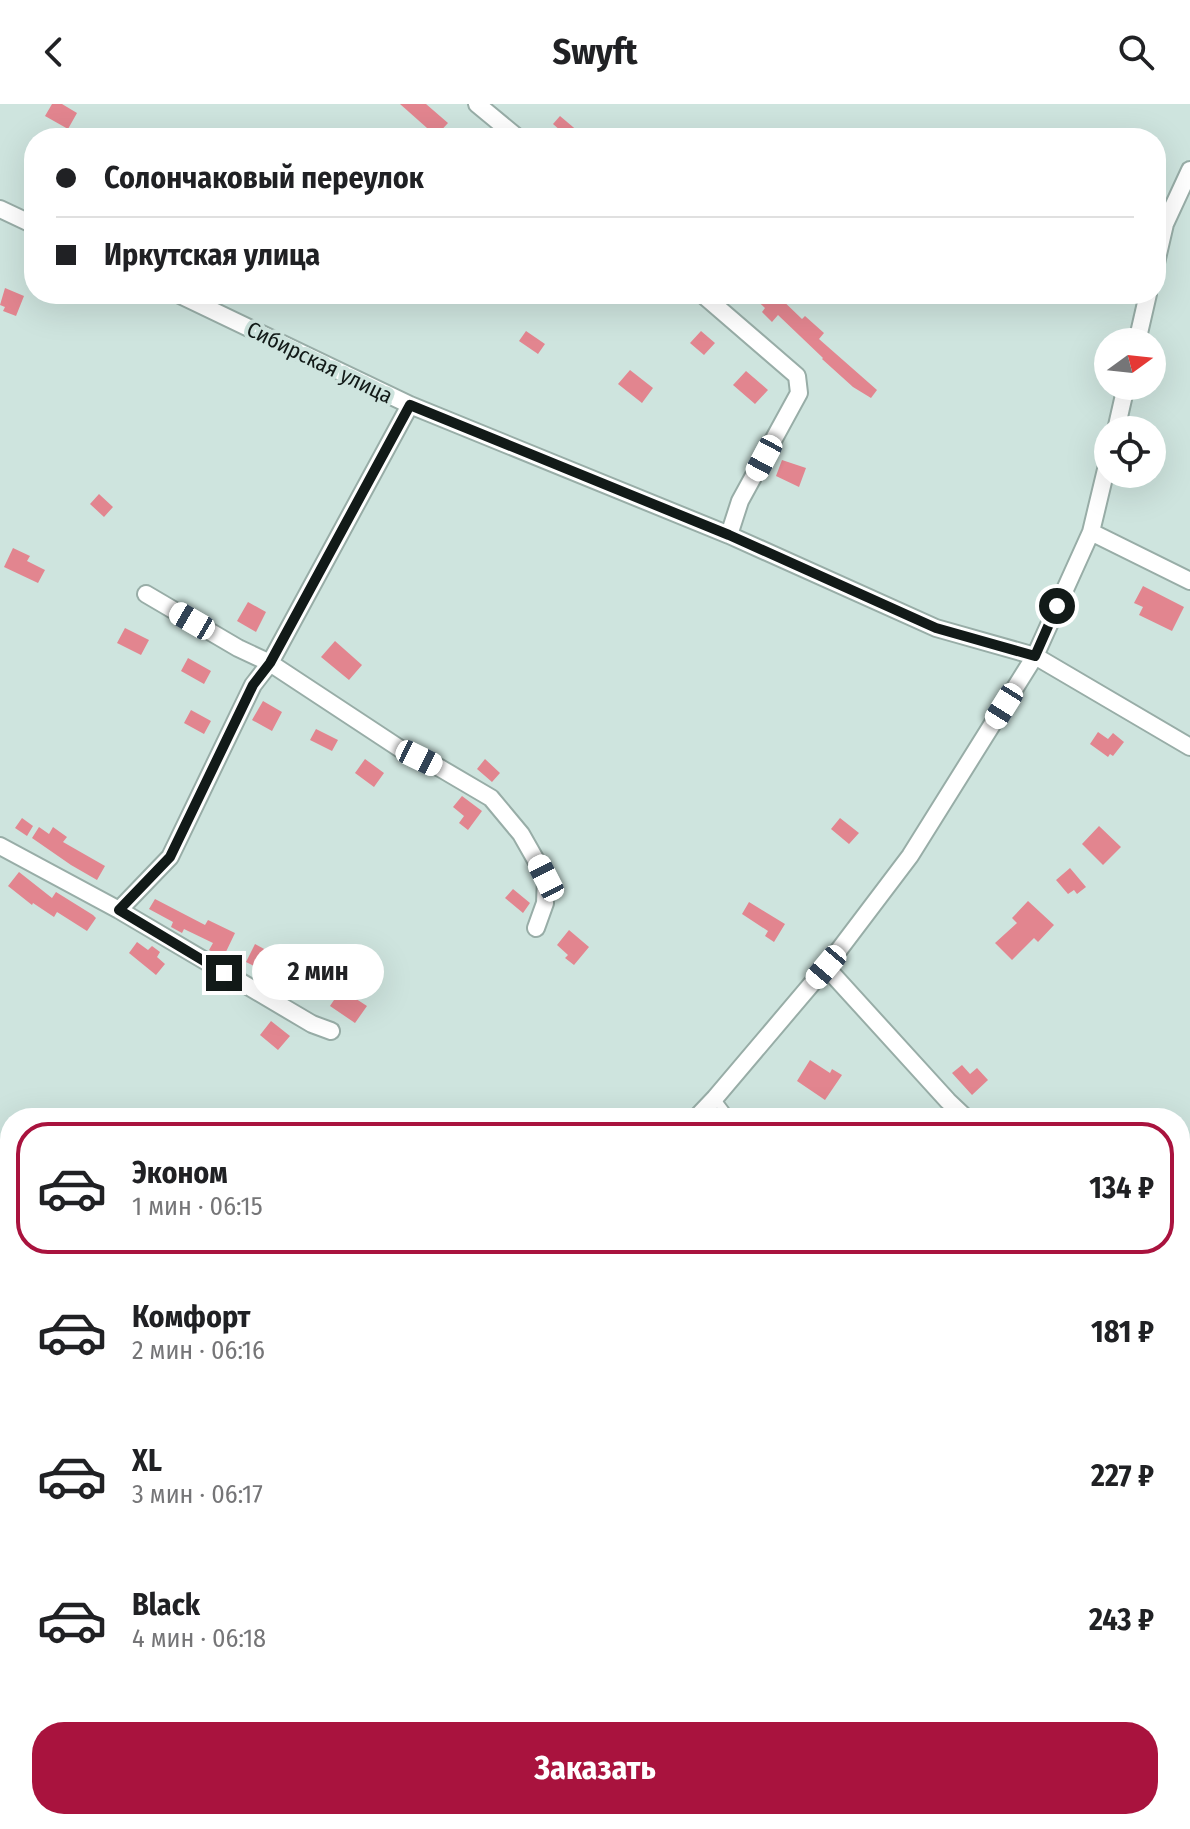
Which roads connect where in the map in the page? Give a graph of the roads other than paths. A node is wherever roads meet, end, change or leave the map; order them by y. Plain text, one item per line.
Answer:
1 (477, 104) edge
2 (506, 128) edge
3 (1190, 170) edge
4 (0, 209) edge
5 (24, 220) edge
6 (1166, 222) edge
7 (199, 304) edge
8 (714, 304) edge
9 (1146, 304) edge
10 (1140, 328) edge
11 (410, 405) junction
12 (1102, 488) edge
13 (1091, 532) junction
14 (729, 535) junction
15 (1190, 581) edge
16 (146, 594) dead end
17 (1035, 656) junction
18 (270, 663) junction
19 (1190, 747) edge
20 (0, 846) edge
21 (119, 910) junction
22 (536, 928) dead end
23 (826, 967) junction
24 (331, 1031) dead end
25 (715, 1098) junction
26 (706, 1108) edge
27 (722, 1108) edge
28 (955, 1108) edge

1 - 2 street
3 - 6 street
4 - 5 street
7 - 11 street, Сибирская улица
8 - 14 street
9 - 10 street
11 - 14 street, Сибирская улица
11 - 18 street
12 - 13 street
13 - 15 street
13 - 17 street
14 - 17 street, Сибирская улица
16 - 18 street
17 - 19 street, Сибирская улица
17 - 23 street
18 - 21 street
18 - 22 street
20 - 21 street
21 - 24 street
23 - 25 street
23 - 28 street
25 - 26 street
25 - 27 lane

